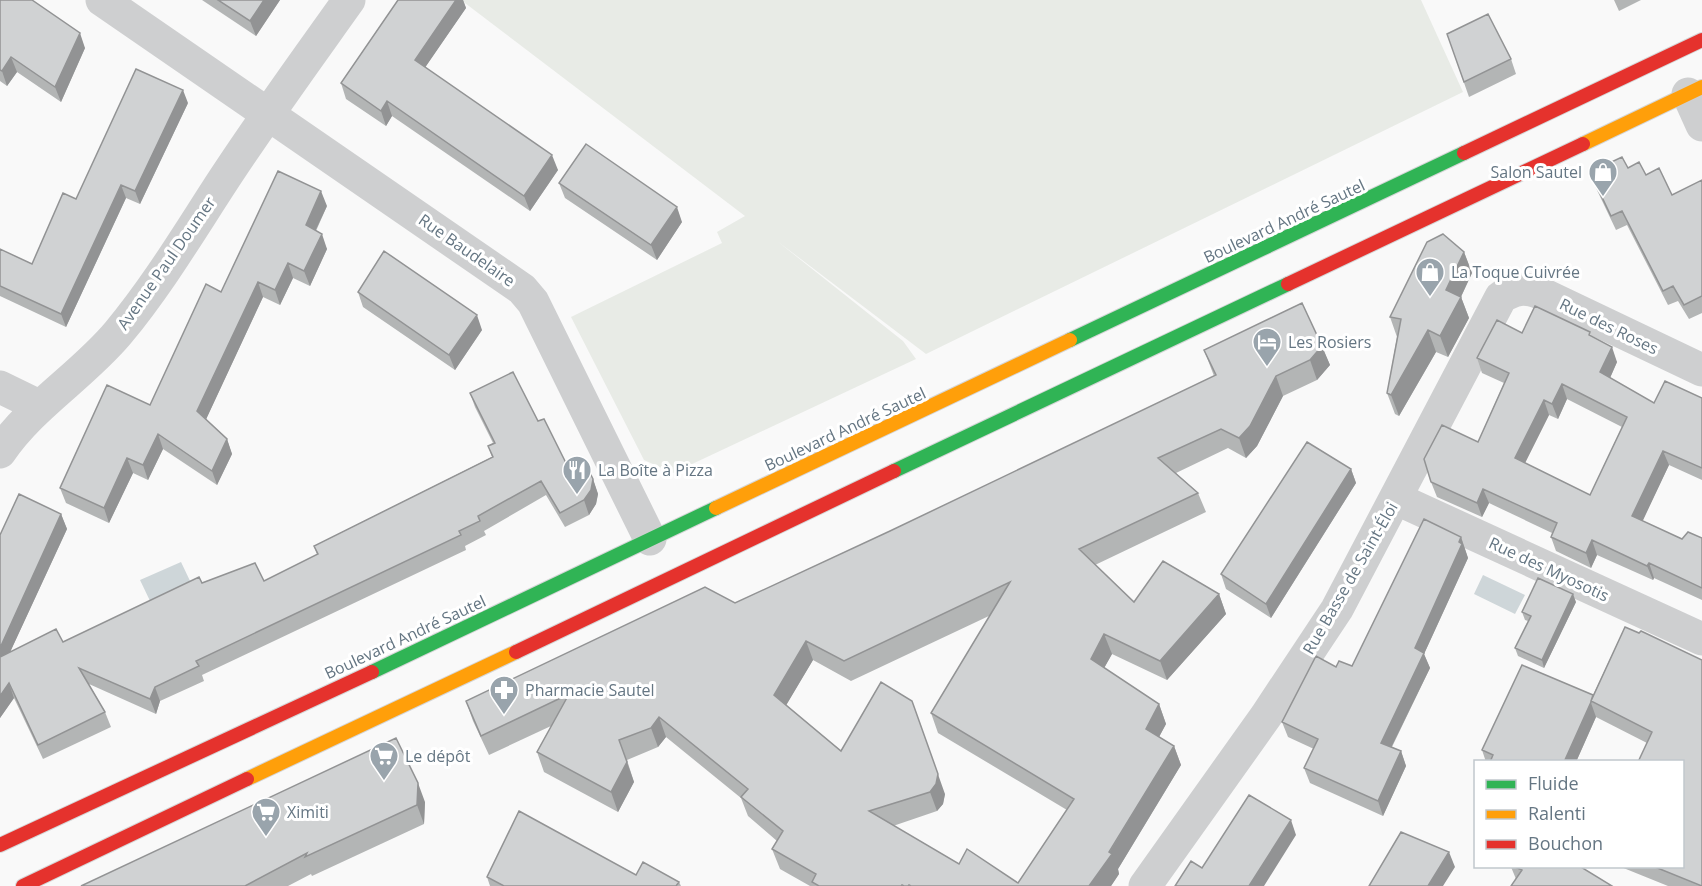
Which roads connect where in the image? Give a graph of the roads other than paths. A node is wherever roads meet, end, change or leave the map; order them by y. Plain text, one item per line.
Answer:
1 (102, 0) edge
2 (349, 0) edge
3 (1702, 40) edge
4 (1695, 91) edge
5 (269, 113) junction
6 (1702, 125) edge
7 (1514, 289) joint
8 (1702, 370) edge
9 (0, 387) edge
10 (39, 406) junction
11 (0, 452) edge
12 (1397, 499) junction
13 (650, 538) junction
14 (1702, 639) edge
15 (2, 843) edge
16 (23, 886) edge
17 (1144, 886) edge

1 - 5 street, Rue Baudelaire
2 - 5 street, Avenue Paul Doumer
3 - 13 main road, Boulevard André Sautel
4 - 6 street
4 - 16 main road
5 - 10 street, Avenue Paul Doumer
5 - 13 street, Rue Baudelaire
7 - 8 street, Rue des Roses
7 - 12 street, Rue Basse de Saint-Éloi
9 - 10 street
10 - 11 street, Avenue Paul Doumer
12 - 14 street, Rue des Myosotis
12 - 17 street, Rue Basse de Saint-Éloi
13 - 15 main road, Boulevard André Sautel

